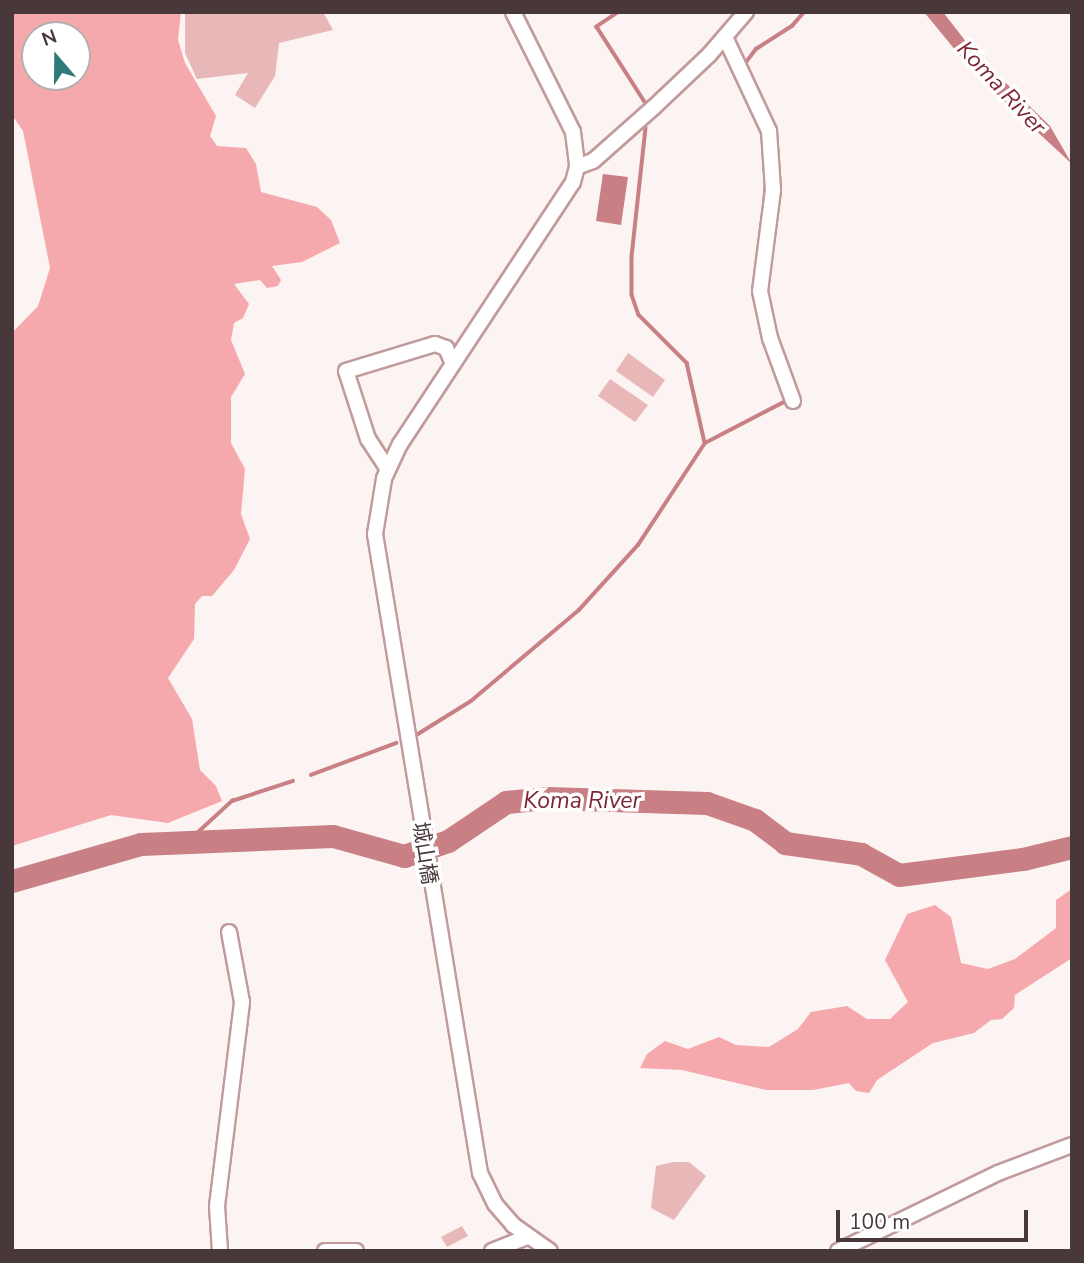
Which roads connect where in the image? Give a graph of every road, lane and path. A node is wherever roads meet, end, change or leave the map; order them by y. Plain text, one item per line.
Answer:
1 (513, 12) edge
2 (746, 12) edge
3 (725, 37) junction
4 (577, 167) junction
5 (453, 364) junction
6 (793, 401) dead end
7 (387, 468) junction
8 (229, 932) dead end
9 (1072, 1145) edge
10 (526, 1237) junction
11 (220, 1251) edge
12 (325, 1251) edge
13 (356, 1251) edge
14 (492, 1251) edge
15 (550, 1251) edge
16 (838, 1251) edge

1 - 4 street
2 - 3 street
3 - 4 street
3 - 6 street
4 - 5 street
5 - 7 street
5 - 7 street
7 - 10 street, 城山橋
8 - 11 street
9 - 16 street
10 - 14 street
10 - 15 street, 城山橋
12 - 13 street

